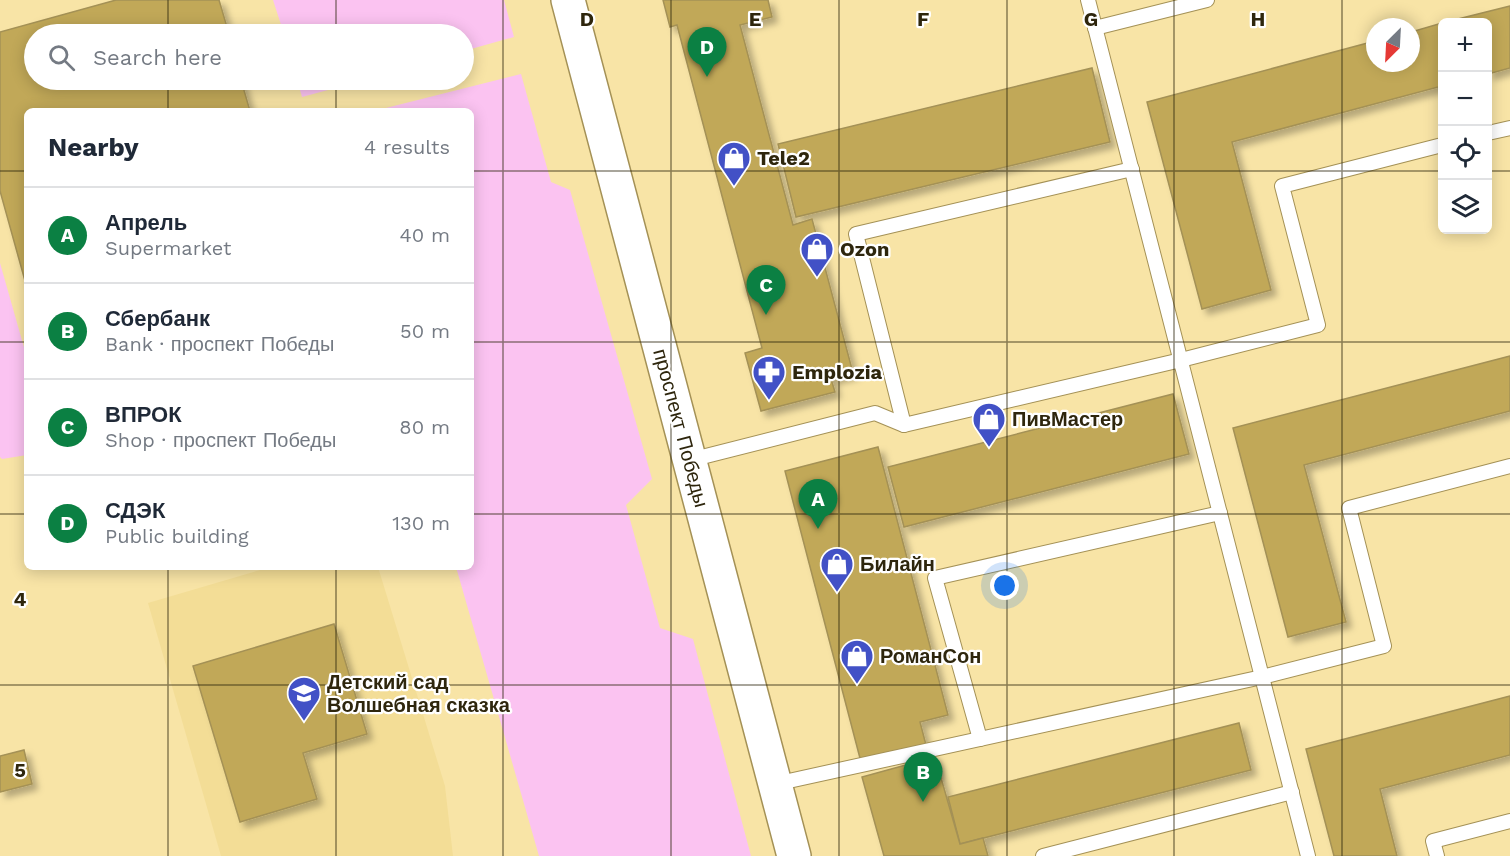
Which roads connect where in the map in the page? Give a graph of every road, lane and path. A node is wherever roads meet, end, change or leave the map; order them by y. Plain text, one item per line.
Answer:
1 (568, 0) edge
2 (1088, 0) edge
3 (1207, 0) edge
4 (1095, 28) junction
5 (1510, 128) edge
6 (1492, 132) edge
7 (1438, 146) edge
8 (1132, 169) junction
9 (1181, 360) junction
10 (904, 425) junction
11 (690, 460) junction
12 (1510, 466) edge
13 (1220, 513) junction
14 (1262, 677) junction
15 (980, 739) junction
16 (775, 784) junction
17 (1292, 792) junction
18 (1510, 821) edge
19 (794, 856) edge
20 (1043, 856) edge
21 (1308, 856) edge
22 (1437, 856) edge

1 - 11 main road, проспект Победы
2 - 4 lane
3 - 4 lane
4 - 8 lane
5 - 6 lane
7 - 9 lane
8 - 9 lane
8 - 10 lane
9 - 10 lane
9 - 13 lane
10 - 11 lane
11 - 16 main road, проспект Победы
12 - 14 lane
13 - 14 lane
13 - 15 lane
14 - 15 lane
14 - 17 lane
15 - 16 lane
16 - 19 main road, проспект Победы
17 - 20 lane
17 - 21 lane
18 - 22 lane

